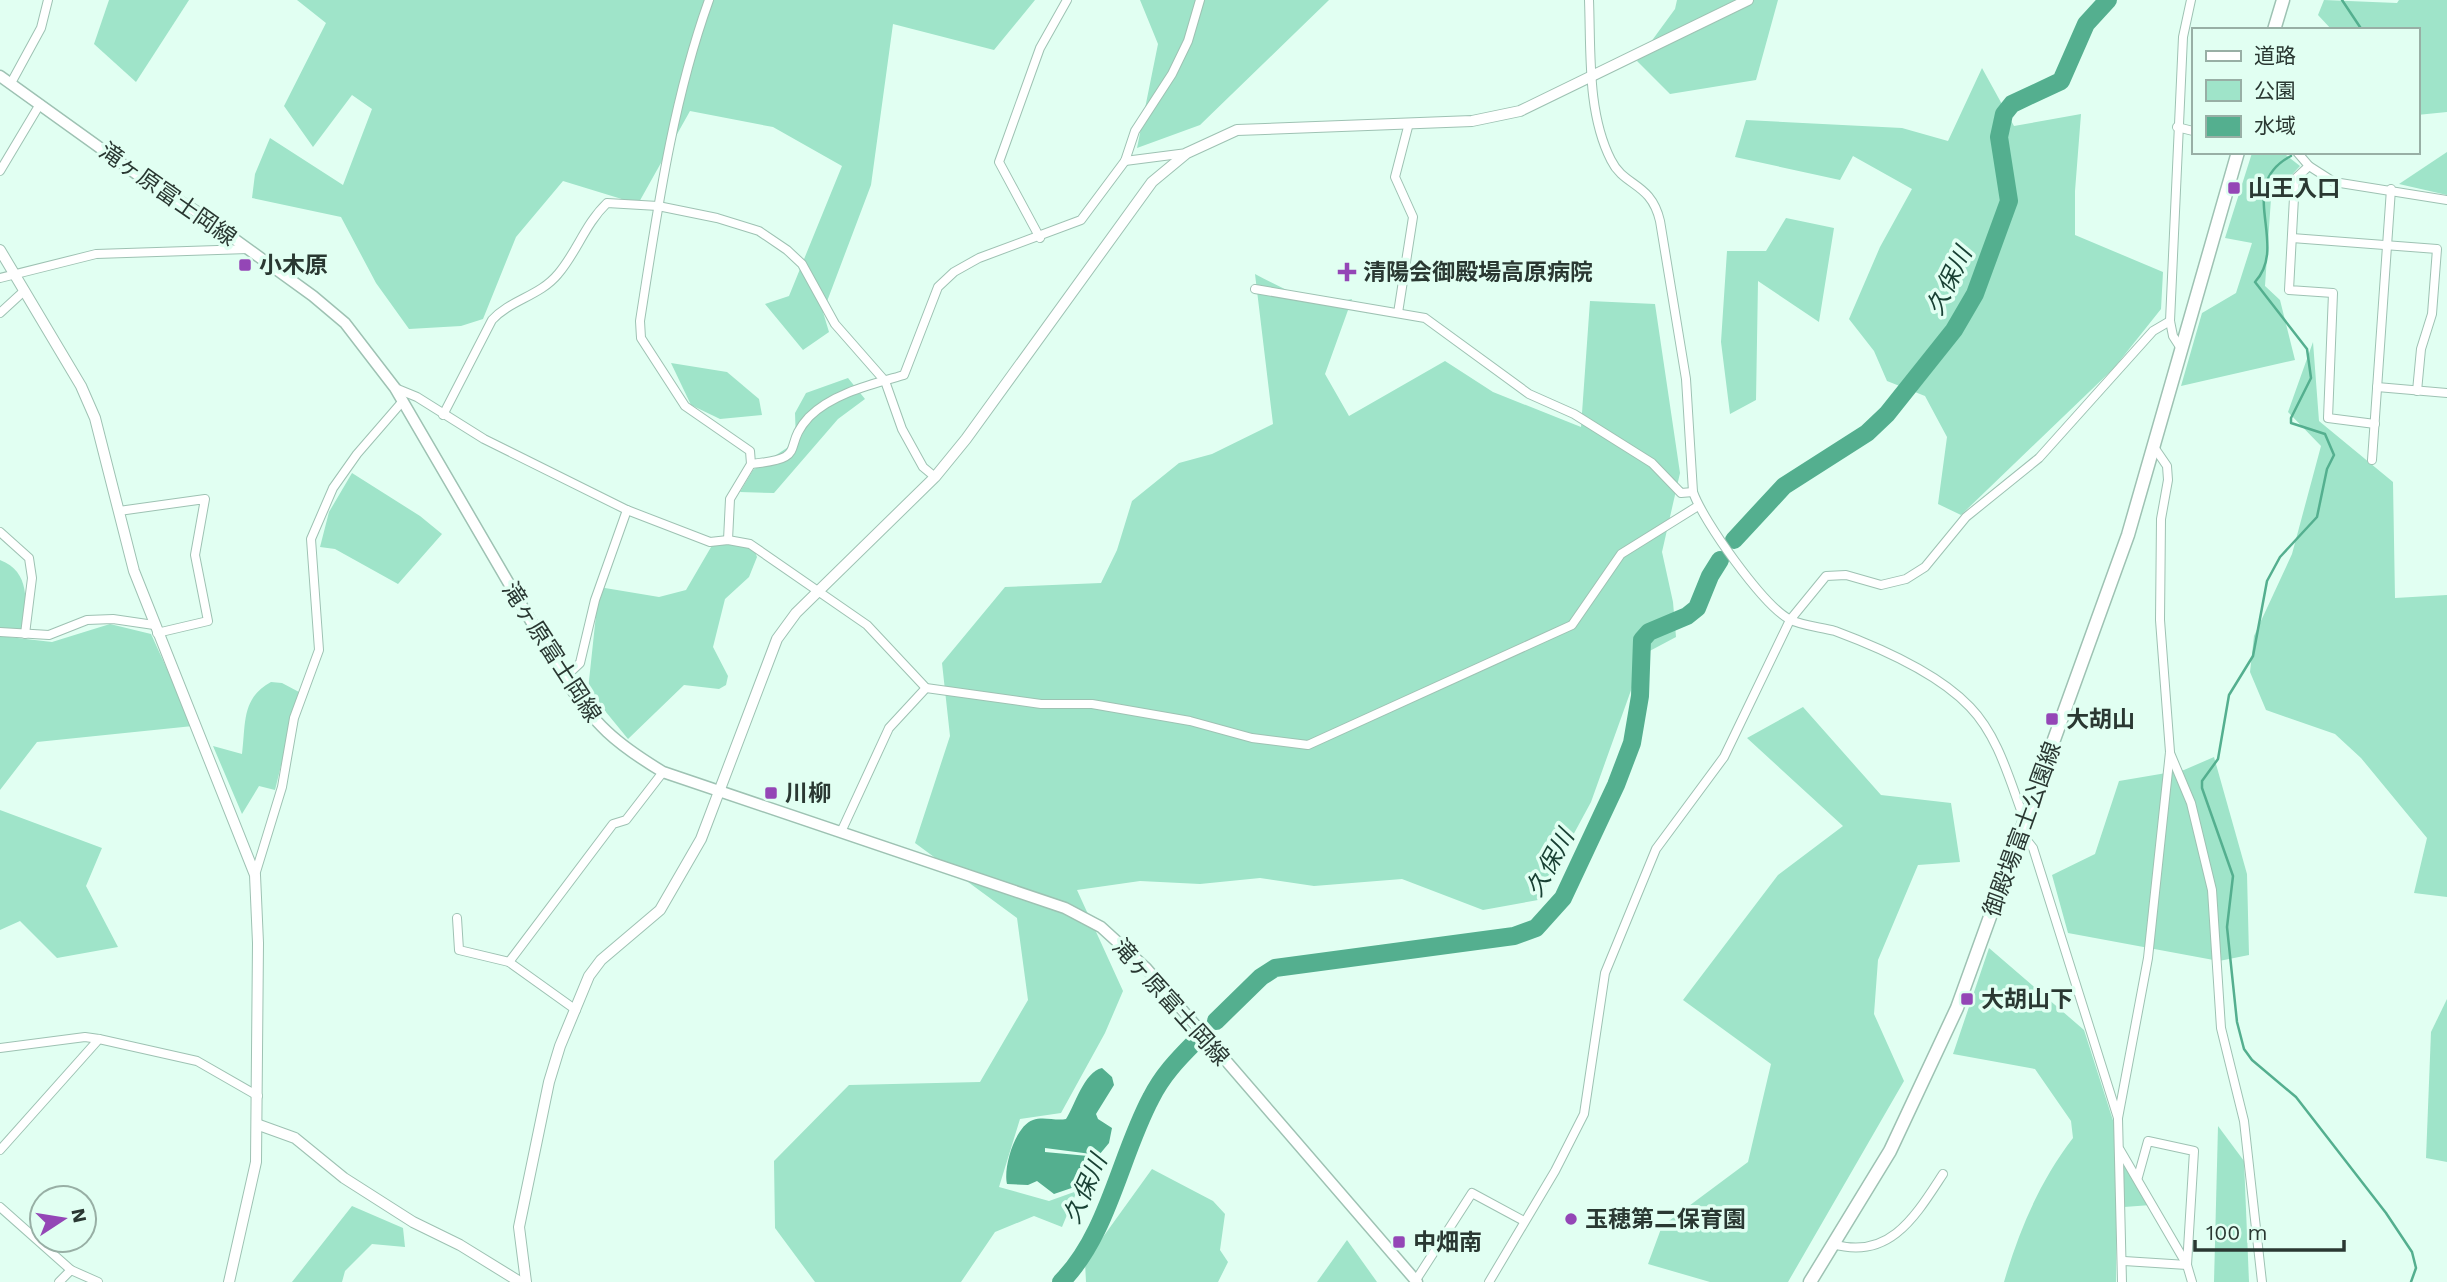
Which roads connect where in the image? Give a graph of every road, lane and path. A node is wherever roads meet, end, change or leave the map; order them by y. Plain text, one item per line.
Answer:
1 (48, 0) edge
2 (709, 0) edge
3 (1067, 0) edge
4 (1200, 0) edge
5 (1589, 0) edge
6 (1748, 0) edge
7 (2190, 0) edge
8 (2283, 0) edge
9 (2275, 28) edge
10 (0, 76) edge
11 (1592, 76) junction
12 (11, 83) junction
13 (40, 104) junction
14 (1409, 123) junction
15 (2177, 127) junction
16 (2192, 131) edge
17 (1186, 153) junction
18 (2237, 154) edge
19 (2299, 154) edge
20 (1125, 161) junction
21 (2309, 166) junction
22 (0, 171) edge
23 (2391, 189) junction
24 (2447, 200) edge
25 (658, 206) junction
26 (1040, 238) junction
27 (2292, 238) junction
28 (2388, 244) junction
29 (248, 249) junction
30 (0, 250) edge
31 (14, 274) junction
32 (0, 278) edge
33 (1255, 289) dead end
34 (24, 291) junction
35 (0, 313) edge
36 (1398, 313) junction
37 (2170, 321) junction
38 (2182, 350) junction
39 (885, 381) junction
40 (2377, 387) junction
41 (395, 388) junction
42 (2417, 391) junction
43 (2447, 393) edge
44 (402, 402) junction
45 (443, 415) junction
46 (2375, 424) junction
47 (2154, 447) junction
48 (2372, 460) dead end
49 (751, 464) junction
50 (935, 477) junction
51 (1693, 492) junction
52 (1698, 506) junction
53 (627, 510) junction
54 (119, 511) junction
55 (0, 532) edge
56 (728, 540) junction
57 (820, 590) junction
58 (1790, 620) junction
59 (155, 629) junction
60 (0, 632) edge
61 (25, 634) junction
62 (564, 678) junction
63 (926, 688) junction
64 (2170, 752) junction
65 (663, 772) junction
66 (720, 790) junction
67 (2023, 827) junction
68 (841, 832) junction
69 (255, 875) junction
70 (457, 918) dead end
71 (509, 962) junction
72 (576, 1010) junction
73 (99, 1039) junction
74 (0, 1048) edge
75 (258, 1096) junction
76 (2118, 1118) junction
77 (259, 1125) junction
78 (0, 1150) edge
79 (2120, 1150) junction
80 (1943, 1174) dead end
81 (2138, 1177) junction
82 (0, 1207) edge
83 (1524, 1221) junction
84 (1833, 1244) junction
85 (2124, 1261) junction
86 (2187, 1265) junction
87 (71, 1270) junction
88 (1417, 1281) edge
89 (59, 1282) edge
90 (98, 1282) edge
91 (229, 1282) edge
92 (520, 1282) edge
93 (526, 1282) edge
94 (1489, 1282) edge
95 (1810, 1282) edge
96 (2122, 1282) edge
97 (2191, 1282) edge
98 (2262, 1282) edge

1 - 12 street
2 - 25 street
3 - 26 street
4 - 20 street
5 - 11 street
6 - 11 street
7 - 15 street
8 - 9 main road
10 - 12 main road, 滝ヶ原富士岡線
11 - 14 street
11 - 51 street
12 - 13 main road, 滝ヶ原富士岡線
13 - 22 street
13 - 29 main road, 滝ヶ原富士岡線
14 - 17 street
14 - 36 street
15 - 16 street
15 - 37 street
17 - 20 street
17 - 50 street
18 - 38 main road, 御殿場富士公園線
19 - 21 street
20 - 26 street
21 - 23 street
21 - 27 street
23 - 24 street
23 - 28 street
25 - 39 street
25 - 45 street
25 - 49 street
26 - 39 street
27 - 28 street
27 - 46 street
28 - 40 street
28 - 42 street
29 - 31 street
29 - 41 main road, 滝ヶ原富士岡線
30 - 31 street
31 - 32 street
31 - 34 street
33 - 36 street
34 - 35 street
34 - 54 street
36 - 51 street
37 - 38 street
37 - 58 street
38 - 47 main road, 御殿場富士公園線
39 - 49 street
39 - 50 street
40 - 42 street
40 - 46 street
41 - 44 main road, 滝ヶ原富士岡線
41 - 45 street
42 - 43 street
44 - 62 main road, 滝ヶ原富士岡線
44 - 69 street
45 - 53 street
46 - 48 street
47 - 64 street
47 - 67 main road, 御殿場富士公園線
49 - 56 street
50 - 57 street
51 - 52 street
52 - 58 street
52 - 63 street
53 - 56 street
53 - 62 street
54 - 59 street
54 - 59 street
55 - 61 street
56 - 57 street
57 - 63 street
57 - 66 street
58 - 67 street
58 - 83 street
59 - 61 street
59 - 69 street
60 - 61 street
62 - 65 main road, 滝ヶ原富士岡線
63 - 68 street
64 - 76 street
64 - 98 street
65 - 66 main road, 滝ヶ原富士岡線
65 - 71 street
66 - 68 main road, 滝ヶ原富士岡線
66 - 72 street
67 - 76 street
67 - 84 main road, 御殿場富士公園線
68 - 88 main road, 滝ヶ原富士岡線
69 - 75 street
70 - 71 street
71 - 72 street
72 - 93 street
73 - 74 street
73 - 75 street
73 - 78 street
75 - 77 street
76 - 79 street
77 - 91 street
77 - 92 street
79 - 81 street
79 - 85 street
80 - 84 street
81 - 86 street
81 - 86 street
82 - 87 street
83 - 88 street
83 - 94 street
84 - 95 main road, 御殿場富士公園線
85 - 86 street
85 - 96 street
86 - 97 street
87 - 89 street
87 - 90 street

